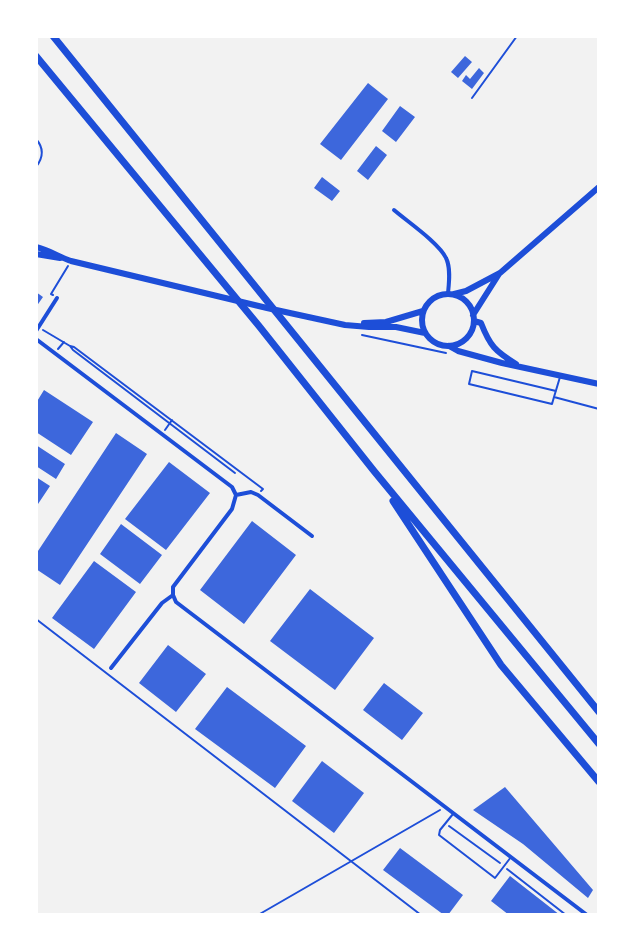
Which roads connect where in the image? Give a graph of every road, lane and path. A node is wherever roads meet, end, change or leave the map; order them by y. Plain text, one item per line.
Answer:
1 (53, 36) edge
2 (517, 36) edge
3 (36, 56) edge
4 (472, 98) dead end
5 (36, 139) edge
6 (36, 167) edge
7 (599, 187) edge
8 (394, 210) dead end
9 (36, 247) edge
10 (36, 254) edge
11 (62, 258) junction
12 (71, 261) junction
13 (500, 273) junction
14 (451, 294) junction
15 (57, 298) joint
16 (423, 311) junction
17 (474, 318) junction
18 (345, 325) junction
19 (37, 329) edge
20 (425, 333) junction
21 (36, 339) edge
22 (64, 342) junction
23 (70, 346) junction
24 (450, 346) junction
25 (55, 353) junction
26 (519, 366) junction
27 (560, 375) junction
28 (599, 384) edge
29 (556, 392) junction
30 (554, 396) junction
31 (599, 409) edge
32 (172, 420) junction
33 (170, 424) junction
34 (162, 433) junction
35 (237, 470) junction
36 (374, 471) junction
37 (235, 473) junction
38 (227, 482) junction
39 (236, 495) junction
40 (258, 495) junction
41 (312, 536) dead end
42 (173, 595) junction
43 (36, 620) edge
44 (111, 668) dead end
45 (599, 712) edge
46 (599, 744) edge
47 (599, 782) edge
48 (445, 807) junction
49 (453, 813) junction
50 (511, 857) junction
51 (352, 860) junction
52 (258, 915) edge
53 (421, 915) edge
54 (587, 915) edge

1 - 45 highway
2 - 4 path
3 - 36 highway
5 - 6 lane
7 - 13 main road
8 - 14 street
9 - 11 main road
10 - 11 main road
11 - 12 main road
12 - 15 path
12 - 18 main road
13 - 14 main road
13 - 17 main road
14 - 16 main road
14 - 17 main road
15 - 19 street
16 - 18 main road
16 - 20 main road
17 - 24 main road
17 - 26 main road
18 - 20 main road
19 - 22 path
20 - 24 main road
21 - 25 street
22 - 23 path
22 - 25 path
23 - 32 path
23 - 33 path
24 - 26 main road
25 - 34 street
26 - 27 main road
27 - 28 main road
27 - 29 lane
29 - 30 lane
29 - 30 lane
30 - 31 lane
32 - 33 path
32 - 35 path
33 - 34 path
33 - 37 path
34 - 38 street
35 - 37 path
35 - 40 path
36 - 46 highway
36 - 47 highway
37 - 38 path
38 - 39 street
39 - 40 street
39 - 42 street
40 - 41 street
42 - 44 street
42 - 48 street
43 - 51 path
48 - 49 street
48 - 51 path
49 - 50 street
49 - 50 lane
50 - 54 street
51 - 52 path
51 - 53 path

